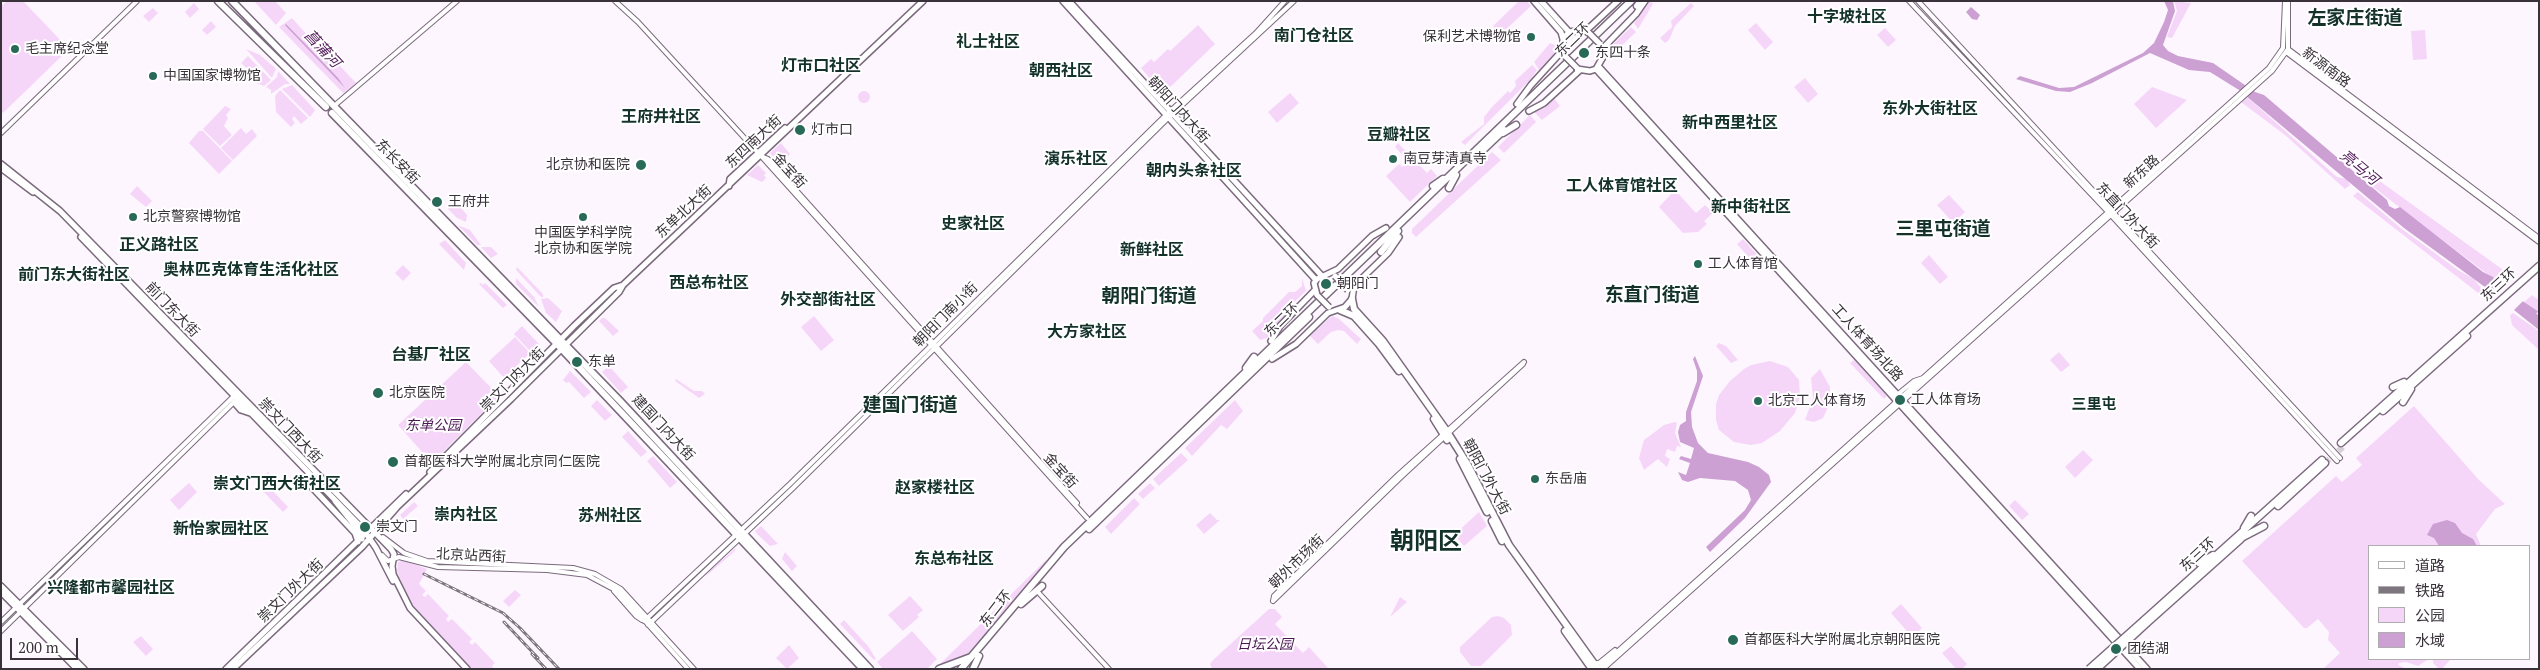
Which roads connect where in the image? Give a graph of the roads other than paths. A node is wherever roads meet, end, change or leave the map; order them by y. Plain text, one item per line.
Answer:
1 (137, 1) edge
2 (218, 1) edge
3 (232, 1) edge
4 (457, 1) edge
5 (615, 1) edge
6 (923, 1) edge
7 (1063, 1) edge
8 (1069, 1) edge
9 (1285, 1) edge
10 (1294, 1) edge
11 (1534, 1) edge
12 (1541, 1) edge
13 (1618, 1) edge
14 (1909, 1) edge
15 (1918, 1) edge
16 (2285, 1) edge
17 (2288, 1) edge
18 (1638, 2) edge
19 (1569, 32) junction
20 (1586, 32) junction
21 (1563, 39) junction
22 (1601, 47) junction
23 (2286, 50) junction
24 (1564, 54) junction
25 (1598, 68) junction
26 (1578, 69) junction
27 (1517, 104) dead end
28 (326, 107) joint
29 (333, 109) junction
30 (1530, 111) dead end
31 (1169, 114) junction
32 (1498, 123) dead end
33 (1516, 125) dead end
34 (1, 133) edge
35 (1493, 138) junction
36 (759, 154) junction
37 (1, 164) edge
38 (1, 168) edge
39 (1456, 174) junction
40 (1433, 186) dead end
41 (1449, 188) dead end
42 (2111, 212) junction
43 (1386, 228) dead end
44 (1399, 233) junction
45 (2539, 238) edge
46 (2539, 242) edge
47 (1381, 252) dead end
48 (2539, 266) edge
49 (2539, 272) edge
50 (1333, 274) junction
51 (1321, 275) junction
52 (1316, 280) junction
53 (1316, 292) junction
54 (1350, 295) junction
55 (1334, 309) junction
56 (2477, 325) junction
57 (1271, 341) dead end
58 (561, 344) junction
59 (933, 346) junction
60 (1254, 357) dead end
61 (2450, 359) dead end
62 (1272, 360) dead end
63 (2437, 364) junction
64 (1237, 381) junction
65 (2413, 382) junction
66 (2393, 387) dead end
67 (235, 397) junction
68 (1899, 399) junction
69 (1228, 402) dead end
70 (2403, 402) dead end
71 (1206, 418) junction
72 (1445, 433) junction
73 (2343, 445) tunnel mouth
74 (2339, 459) dead end
75 (2324, 462) tunnel mouth
76 (1149, 465) junction
77 (308, 472) junction
78 (1129, 478) dead end
79 (1128, 492) junction
80 (332, 496) junction
81 (1120, 506) dead end
82 (2251, 516) dead end
83 (1088, 517) dead end
84 (2264, 526) dead end
85 (370, 533) junction
86 (740, 533) junction
87 (2242, 535) junction
88 (360, 541) junction
89 (376, 548) junction
90 (1054, 551) dead end
91 (2222, 553) junction
92 (393, 559) junction
93 (2199, 563) dead end
94 (1046, 567) junction
95 (2209, 575) dead end
96 (323, 580) junction
97 (1, 586) edge
98 (1039, 588) joint
99 (614, 591) dead end
100 (1, 592) edge
101 (1021, 604) junction
102 (20, 608) junction
103 (646, 619) junction
104 (1, 622) edge
105 (2145, 622) junction
106 (650, 623) junction
107 (1, 631) edge
108 (844, 644) junction
109 (2126, 649) junction
110 (862, 652) dead end
111 (979, 653) junction
112 (852, 660) dead end
113 (862, 665) edge
114 (1596, 668) edge
115 (77, 669) edge
116 (84, 669) edge
117 (226, 669) edge
118 (235, 669) edge
119 (463, 669) edge
120 (467, 669) edge
121 (688, 669) edge
122 (694, 669) edge
123 (870, 669) edge
124 (939, 669) edge
125 (962, 669) edge
126 (967, 669) edge
127 (973, 669) edge
128 (1109, 669) edge
129 (1604, 669) edge
130 (2090, 669) edge
131 (2097, 669) edge
132 (2140, 669) edge
133 (2147, 669) edge

1 - 34 main road
2 - 28 highway, 东长安街
3 - 29 highway, 东长安街
4 - 29 main road
5 - 36 main road, 金宝街
6 - 36 main road, 东四南大街
7 - 31 main road, 朝阳门内大街
8 - 31 main road, 朝阳门内大街
9 - 31 main road
10 - 31 main road
11 - 21 main road
12 - 19 main road
13 - 20 main road
14 - 42 main road, 东直门外大街
15 - 42 main road, 东直门外大街
16 - 23 main road
17 - 23 main road
18 - 22 main road
18 - 35 highway, 东二环
19 - 20 main road
19 - 21 main road
20 - 22 main road, bridge
21 - 24 main road
22 - 25 main road
23 - 42 main road, 新东路
23 - 45 main road, 新源南路
23 - 46 main road, 新源南路
24 - 26 main road, bridge
24 - 27 main road
25 - 26 main road
25 - 68 main road, 工人体育场北路
26 - 30 main road
28 - 29 main road, 东长安街
29 - 58 highway, 东长安街
31 - 51 main road, 朝阳门内大街
31 - 52 main road, 朝阳门内大街
31 - 59 main road, 朝阳门南小街
32 - 35 highway
33 - 35 highway
35 - 39 highway, 东二环
36 - 58 main road, 东单北大街
36 - 59 main road, 金宝街
37 - 67 main road, 前门东大街
38 - 67 main road, 前门东大街
39 - 40 highway
39 - 41 highway
39 - 44 highway, 东二环
39 - 64 highway, 东二环
42 - 68 main road, 新东路
42 - 68 main road, 新东路
42 - 74 main road, 东直门外大街
43 - 50 main road
44 - 47 highway
44 - 54 main road
44 - 71 highway, 东二环
48 - 56 highway, 东三环
49 - 56 highway, 东三环
50 - 51 main road
50 - 54 main road, bridge
51 - 52 main road
52 - 53 main road
53 - 55 main road, bridge
53 - 57 main road
54 - 55 main road
54 - 72 highway, 朝阳门外大街
55 - 62 main road
55 - 72 highway, 朝阳门外大街
56 - 63 highway, 东三环
56 - 65 highway, 东三环
58 - 85 main road, 崇文门内大街
58 - 86 highway, 建国门内大街
59 - 83 main road, 金宝街
59 - 86 main road, 朝阳门南小街
60 - 64 highway
61 - 63 highway
63 - 65 highway, 东三环
64 - 76 highway, 东二环
65 - 66 highway
65 - 70 highway
65 - 73 highway, 东三环
67 - 77 main road, 崇文门西大街
67 - 85 main road, 崇文门西大街
67 - 102 main road
68 - 109 main road, 工人体育场北路
68 - 114 main road
68 - 129 main road
69 - 71 highway
71 - 79 highway, 东二环
72 - 72 main road
72 - 72 main road, 朝外市场街
72 - 114 highway, 朝阳门外大街
75 - 87 highway, 东三环
76 - 78 highway
76 - 94 highway, 东二环
77 - 80 main road, 崇文门西大街
77 - 88 main road
79 - 81 highway
79 - 101 highway, 东二环
80 - 85 main road, 崇文门西大街
80 - 88 main road
82 - 87 highway
84 - 87 highway
85 - 88 main road, 崇文门外大街
85 - 89 main road
85 - 92 main road
85 - 96 main road, 崇文门外大街
85 - 103 main road, 北京站西街
86 - 103 main road
86 - 106 main road
86 - 108 highway, 建国门内大街
87 - 91 highway, 东三环
88 - 96 main road, 崇文门外大街
89 - 92 main road
89 - 119 main road
90 - 94 highway
91 - 93 highway
91 - 95 highway
91 - 105 highway, 东三环
92 - 103 main road, 北京站西街
92 - 120 main road
94 - 111 highway, 东二环
96 - 117 main road, 崇文门外大街
96 - 118 main road, 崇文门外大街
97 - 102 main road
98 - 101 highway
98 - 128 main road
99 - 103 main road
100 - 102 main road
101 - 111 highway, 东二环
102 - 104 main road
102 - 107 main road
102 - 115 main road
102 - 116 main road
103 - 106 main road
105 - 130 highway, 东三环, bridge
105 - 131 highway, 东三环, bridge
106 - 121 main road
106 - 122 main road
108 - 110 highway
108 - 112 highway
108 - 113 highway, 建国门内大街
109 - 132 main road
109 - 133 main road
111 - 124 highway
111 - 125 highway, 东二环
111 - 126 highway, 东二环
111 - 127 highway
113 - 123 highway, 建国门内大街

